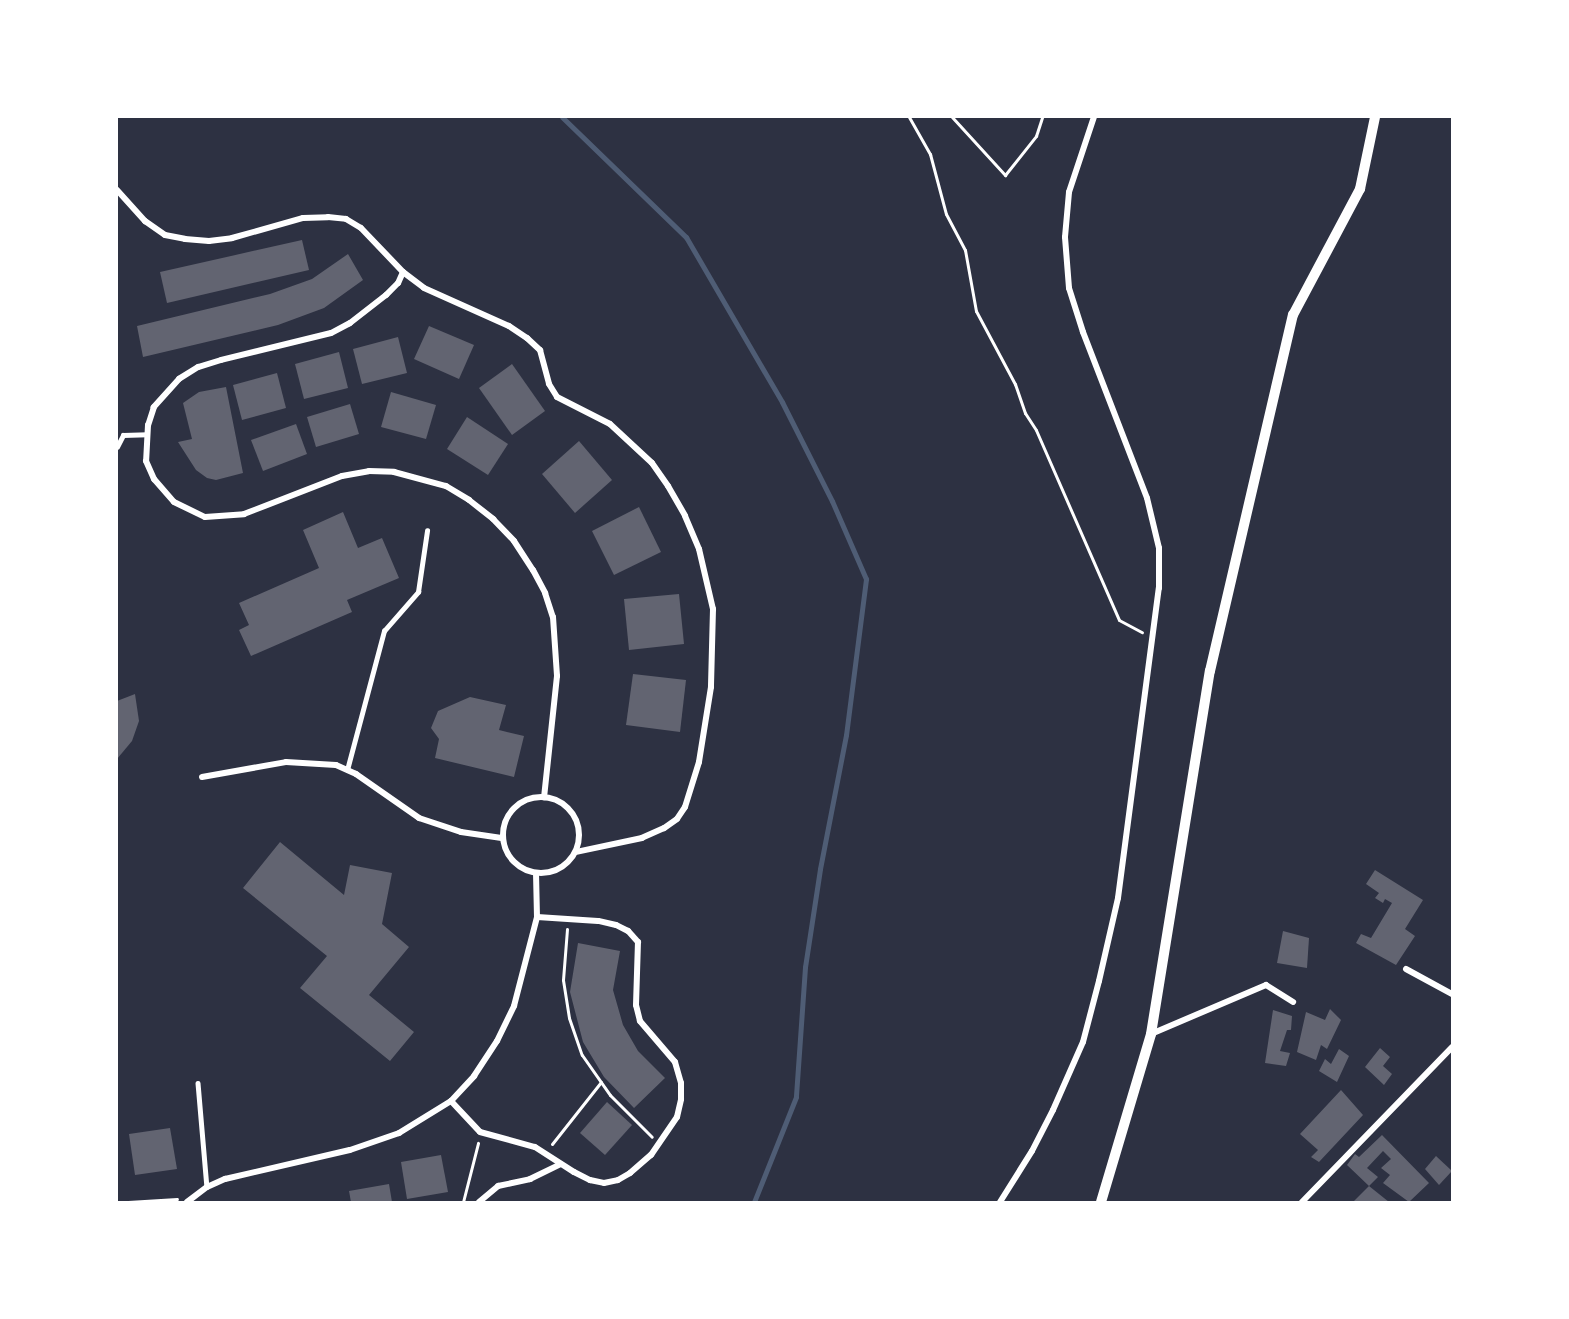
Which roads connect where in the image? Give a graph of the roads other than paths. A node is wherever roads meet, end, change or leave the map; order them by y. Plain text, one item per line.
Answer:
1 (1094, 117) edge
2 (1375, 117) edge
3 (117, 190) edge
4 (403, 272) junction
5 (147, 434) junction
6 (117, 447) edge
7 (427, 531) dead end
8 (347, 770) junction
9 (202, 777) dead end
10 (544, 797) junction
11 (502, 838) junction
12 (576, 852) junction
13 (536, 874) junction
14 (537, 917) junction
15 (1406, 969) dead end
16 (1452, 994) edge
17 (1293, 1002) dead end
18 (1151, 1034) junction
19 (1452, 1047) edge
20 (198, 1083) dead end
21 (451, 1101) junction
22 (561, 1164) junction
23 (207, 1187) junction
24 (188, 1200) edge
25 (479, 1202) edge
26 (1000, 1202) edge
27 (1101, 1202) edge
28 (1302, 1202) edge

1 - 26 street
2 - 18 street
3 - 4 street
4 - 5 street
4 - 12 street
5 - 6 lane
5 - 10 street
7 - 8 lane
8 - 9 street
8 - 11 street
10 - 11 street
10 - 12 street
11 - 13 street
12 - 13 street
13 - 14 street
14 - 21 street
14 - 22 street
15 - 16 street
17 - 18 street
18 - 27 street
19 - 28 street
20 - 23 lane
21 - 22 street
21 - 23 street
22 - 25 street
23 - 24 street

